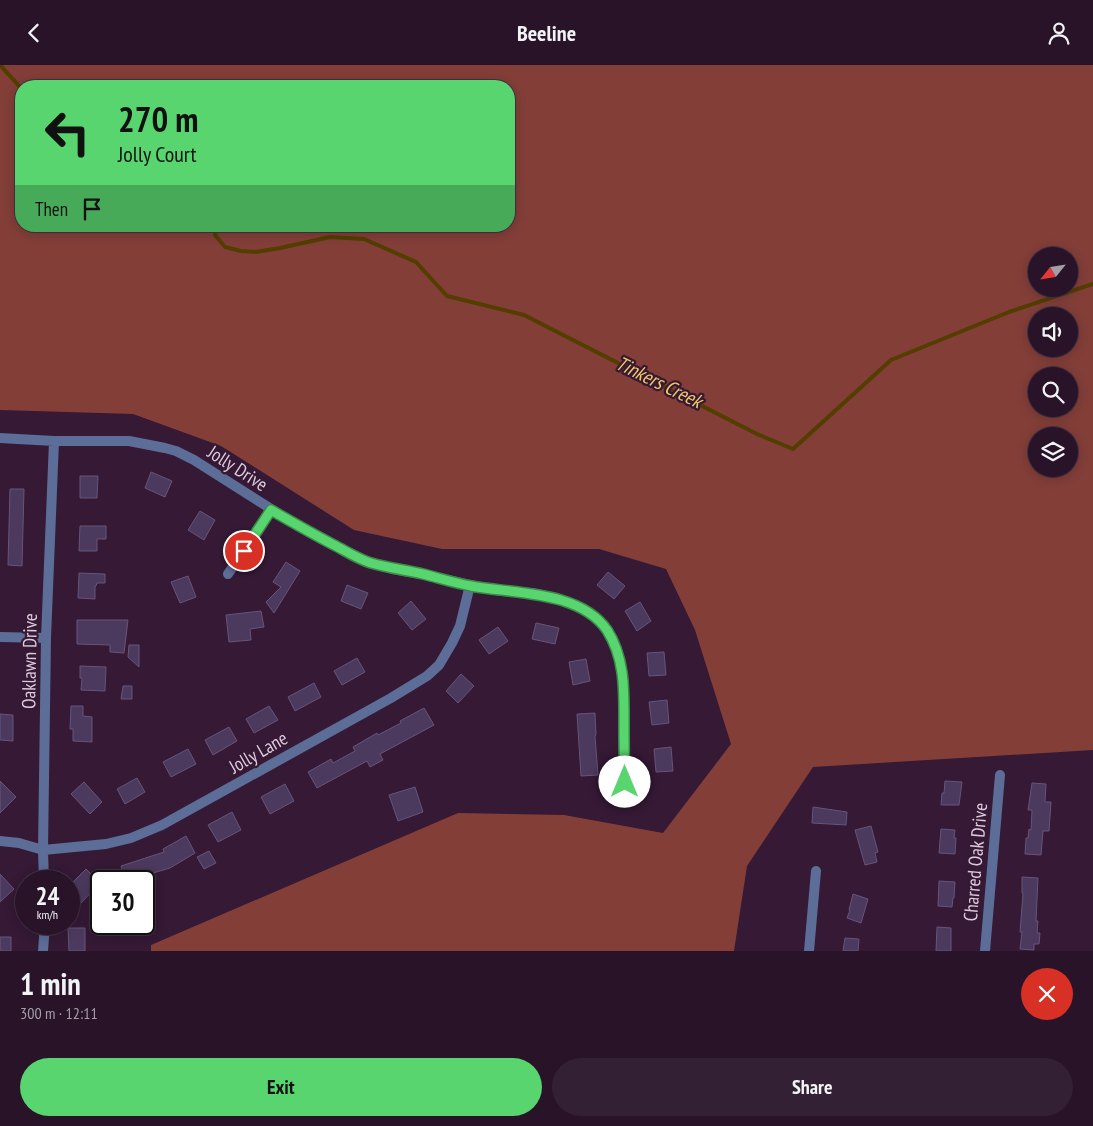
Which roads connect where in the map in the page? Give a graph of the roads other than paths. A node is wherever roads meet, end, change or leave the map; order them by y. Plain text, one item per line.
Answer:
1 (0, 437) edge
2 (54, 441) junction
3 (271, 510) junction
4 (228, 574) dead end
5 (470, 585) junction
6 (0, 637) edge
7 (46, 638) junction
8 (1000, 775) dead end
9 (625, 782) dead end
10 (0, 841) edge
11 (43, 851) junction
12 (44, 870) edge
13 (816, 871) dead end
14 (44, 935) edge
15 (43, 951) edge
16 (808, 951) edge
17 (985, 951) edge

1 - 2 street, Jolly Drive
2 - 3 street, Jolly Drive
2 - 7 street, Oaklawn Drive
3 - 4 street
3 - 5 street, Jolly Drive
5 - 9 street, Jolly Drive
5 - 11 street, Jolly Lane
6 - 7 street
7 - 11 street, Oaklawn Drive
8 - 17 street, Charred Oak Drive
10 - 11 street, Jolly Lane
11 - 12 street, Oaklawn Drive
13 - 16 street
14 - 15 street

